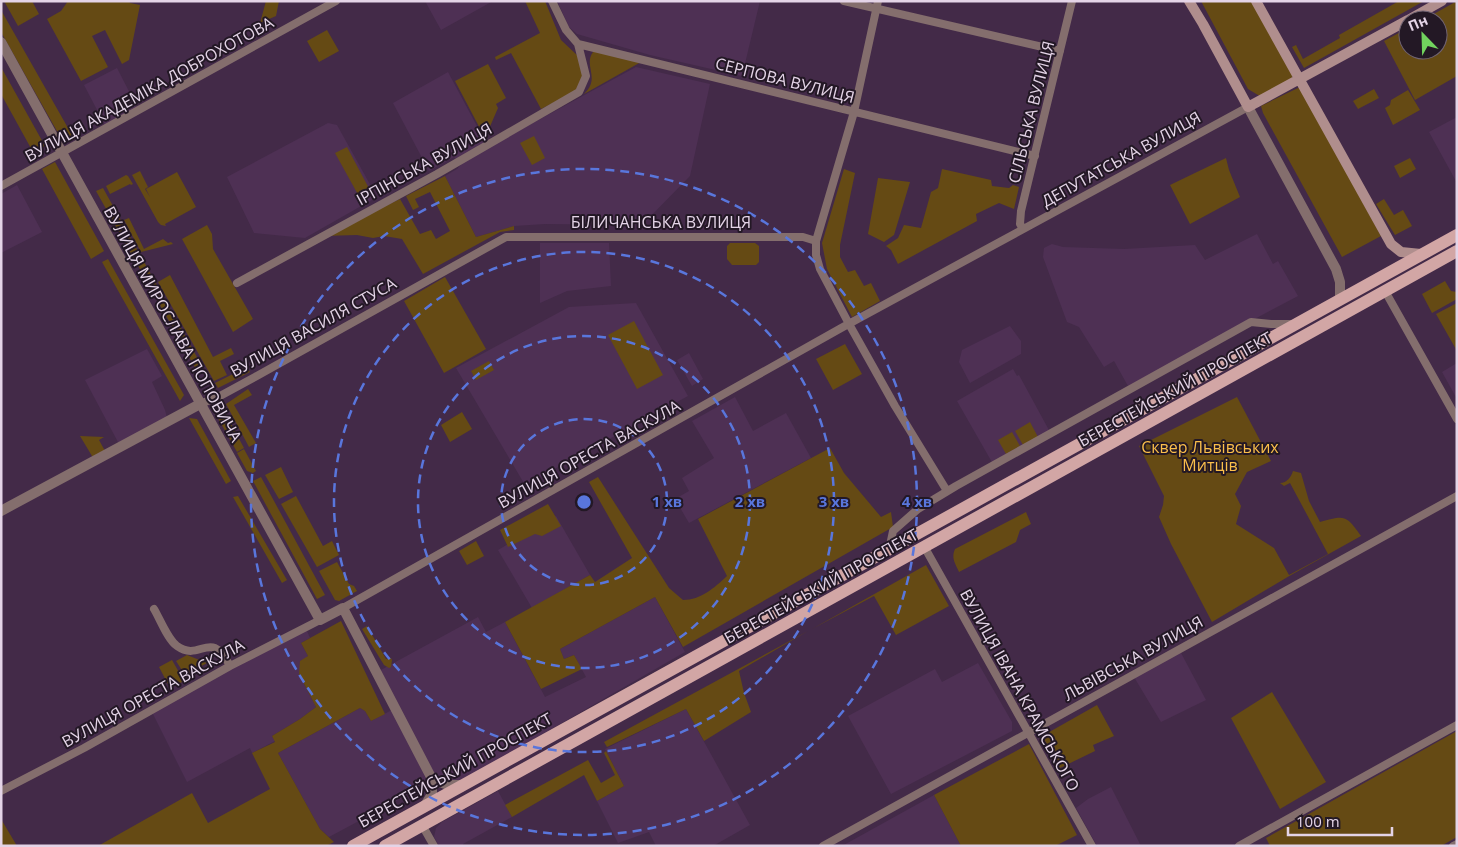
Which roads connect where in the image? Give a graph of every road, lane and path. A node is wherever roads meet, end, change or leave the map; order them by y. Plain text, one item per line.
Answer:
1 (336, 1) edge
2 (552, 1) edge
3 (844, 1) edge
4 (1072, 1) edge
5 (1189, 1) edge
6 (1256, 1) edge
7 (1442, 1) edge
8 (877, 5) edge
9 (1426, 10) edge
10 (1398, 26) edge
11 (1, 42) edge
12 (578, 44) junction
13 (1060, 51) junction
14 (1300, 80) junction
15 (1248, 107) junction
16 (854, 112) junction
17 (62, 152) junction
18 (1034, 156) junction
19 (1, 186) edge
20 (1023, 229) junction
21 (1456, 234) edge
22 (506, 237) joint
23 (816, 241) junction
24 (1457, 251) edge
25 (1421, 254) junction
26 (237, 283) dead end
27 (1385, 291) junction
28 (1340, 299) junction
29 (849, 324) junction
30 (1296, 324) junction
31 (200, 404) junction
32 (1457, 419) edge
33 (947, 491) junction
34 (1457, 496) edge
35 (1, 511) edge
36 (925, 548) junction
37 (888, 550) junction
38 (343, 608) junction
39 (154, 609) dead end
40 (320, 620) junction
41 (230, 666) junction
42 (1457, 725) edge
43 (1028, 732) junction
44 (432, 779) junction
45 (464, 784) junction
46 (1, 791) edge
47 (424, 807) junction
48 (422, 825) junction
49 (1457, 844) edge
50 (353, 846) edge
51 (385, 846) edge
52 (434, 846) edge
53 (823, 846) edge
54 (1092, 846) edge
55 (1239, 846) edge
56 (1453, 846) edge

1 - 17 street, ВУЛИЦЯ АКАДЕМІКА ДОБРОХОТОВА
2 - 12 street
3 - 8 street
4 - 13 street, СІЛЬСЬКА ВУЛИЦЯ
5 - 15 main road
6 - 14 main road
7 - 9 main road, ДЕПУТАТСЬКА ВУЛИЦЯ
8 - 13 street
8 - 16 street
10 - 14 main road, ДЕПУТАТСЬКА ВУЛИЦЯ
11 - 17 street, ВУЛИЦЯ МИРОСЛАВА ПОПОВИЧА
12 - 16 street, СЕРПОВА ВУЛИЦЯ
12 - 26 street, ІРПІНСЬКА ВУЛИЦЯ
13 - 18 street, СІЛЬСЬКА ВУЛИЦЯ
14 - 15 main road, ДЕПУТАТСЬКА ВУЛИЦЯ
14 - 25 main road
15 - 20 street, ДЕПУТАТСЬКА ВУЛИЦЯ
15 - 28 street
16 - 18 street, СЕРПОВА ВУЛИЦЯ
16 - 23 street
17 - 19 street, ВУЛИЦЯ АКАДЕМІКА ДОБРОХОТОВА
17 - 31 street, ВУЛИЦЯ МИРОСЛАВА ПОПОВИЧА
18 - 20 street, СІЛЬСЬКА ВУЛИЦЯ
20 - 29 street, ДЕПУТАТСЬКА ВУЛИЦЯ
21 - 25 main road, БЕРЕСТЕЙСЬКИЙ ПРОСПЕКТ
22 - 23 street, БІЛИЧАНСЬКА ВУЛИЦЯ
22 - 31 street, ВУЛИЦЯ ВАСИЛЯ СТУСА
23 - 29 street
24 - 27 main road, БЕРЕСТЕЙСЬКИЙ ПРОСПЕКТ
25 - 28 main road, БЕРЕСТЕЙСЬКИЙ ПРОСПЕКТ
27 - 32 street
27 - 36 main road, БЕРЕСТЕЙСЬКИЙ ПРОСПЕКТ
28 - 30 main road, БЕРЕСТЕЙСЬКИЙ ПРОСПЕКТ
29 - 33 street
29 - 38 street, ВУЛИЦЯ ОРЕСТА ВАСКУЛА
30 - 33 street, БЕРЕСТЕЙСЬКИЙ ПРОСПЕКТ
30 - 37 main road, БЕРЕСТЕЙСЬКИЙ ПРОСПЕКТ
31 - 35 street, ВУЛИЦЯ ВАСИЛЯ СТУСА
31 - 40 street, ВУЛИЦЯ МИРОСЛАВА ПОПОВИЧА
33 - 37 street, БЕРЕСТЕЙСЬКИЙ ПРОСПЕКТ
34 - 43 street, ЛЬВІВСЬКА ВУЛИЦЯ
36 - 43 street, ВУЛИЦЯ ІВАНА КРАМСЬКОГО
36 - 48 main road, БЕРЕСТЕЙСЬКИЙ ПРОСПЕКТ
37 - 45 main road, БЕРЕСТЕЙСЬКИЙ ПРОСПЕКТ
38 - 40 street
38 - 44 street
39 - 41 street
40 - 41 street, ВУЛИЦЯ ОРЕСТА ВАСКУЛА
41 - 46 street, ВУЛИЦЯ ОРЕСТА ВАСКУЛА
42 - 55 street
43 - 53 street, ЛЬВІВСЬКА ВУЛИЦЯ
43 - 54 street, ВУЛИЦЯ ІВАНА КРАМСЬКОГО
44 - 45 street
44 - 47 street
45 - 47 main road, БЕРЕСТЕЙСЬКИЙ ПРОСПЕКТ
47 - 50 main road, БЕРЕСТЕЙСЬКИЙ ПРОСПЕКТ
48 - 51 main road, БЕРЕСТЕЙСЬКИЙ ПРОСПЕКТ
48 - 52 street
49 - 56 street

